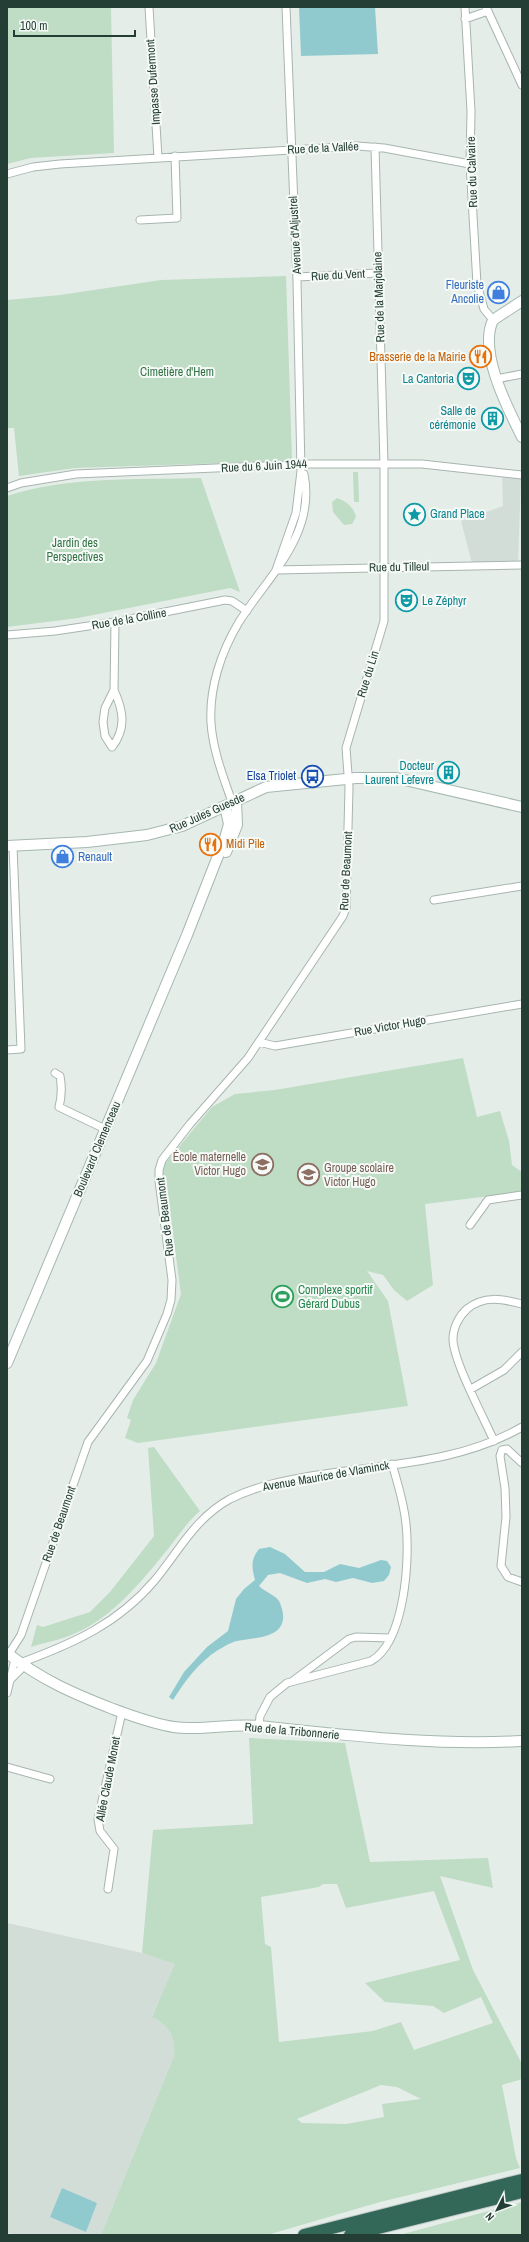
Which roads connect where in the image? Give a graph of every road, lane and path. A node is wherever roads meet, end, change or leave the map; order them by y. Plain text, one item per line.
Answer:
1 (149, 7) edge
2 (286, 7) edge
3 (465, 7) edge
4 (487, 9) edge
5 (465, 19) junction
6 (522, 85) edge
7 (375, 147) junction
8 (291, 150) junction
9 (175, 156) junction
10 (158, 158) junction
11 (470, 164) junction
12 (7, 174) edge
13 (140, 220) dead end
14 (378, 273) junction
15 (297, 277) junction
16 (522, 301) edge
17 (493, 320) junction
18 (522, 374) edge
19 (496, 379) junction
20 (522, 437) edge
21 (301, 464) junction
22 (384, 464) junction
23 (522, 474) edge
24 (7, 488) edge
25 (522, 565) edge
26 (384, 568) junction
27 (276, 570) junction
28 (247, 611) junction
29 (115, 622) junction
30 (7, 635) edge
31 (114, 690) junction
32 (349, 779) junction
33 (231, 803) junction
34 (522, 807) edge
35 (10, 846) edge
36 (522, 886) edge
37 (434, 900) dead end
38 (522, 1004) edge
39 (259, 1042) junction
40 (7, 1050) edge
41 (55, 1073) dead end
42 (105, 1129) junction
43 (522, 1194) edge
44 (470, 1225) dead end
45 (522, 1304) edge
46 (522, 1352) edge
47 (7, 1363) edge
48 (471, 1389) junction
49 (522, 1427) edge
50 (496, 1441) junction
51 (502, 1450) junction
52 (522, 1463) edge
53 (392, 1464) junction
54 (522, 1582) edge
55 (390, 1638) junction
56 (15, 1659) edge
57 (10, 1680) junction
58 (292, 1682) junction
59 (7, 1693) edge
60 (122, 1712) junction
61 (259, 1726) junction
62 (522, 1741) edge
63 (7, 1767) edge
64 (50, 1779) dead end
65 (108, 1889) dead end
66 (522, 2180) edge
67 (522, 2192) edge
68 (304, 2235) edge
69 (350, 2235) edge

1 - 10 street, Impasse Dufermont
2 - 8 street, Avenue d'Aljustrel
3 - 5 street, Rue du Calvaire
4 - 5 street
4 - 6 street
5 - 11 street, Rue du Calvaire
7 - 8 street, Rue de la Vallée
7 - 11 street, Rue de la Vallée
7 - 14 street, Rue de la Marjolaine
8 - 9 street, Rue de la Vallée
8 - 15 street, Avenue d'Aljustrel
9 - 10 street, Rue de la Vallée
9 - 13 street
10 - 12 street, Rue de la Vallée
11 - 17 street, Rue du Calvaire
14 - 15 street, Rue du Vent
14 - 22 street, Rue de la Marjolaine
15 - 21 street, Avenue d'Aljustrel
16 - 17 street
17 - 19 street
18 - 19 street
19 - 20 street
21 - 22 street, Rue du 6 Juin 1944
21 - 24 street, Rue du 6 Juin 1944
21 - 27 street, Avenue d'Aljustrel
22 - 23 street, Rue du 6 Juin 1944
22 - 26 street, Rue de la Marjolaine
25 - 26 street, Rue du Tilleul
26 - 27 street, Rue du Tilleul
26 - 32 street, Rue du Lin
27 - 28 street, Avenue d'Aljustrel
28 - 29 street, Rue de la Colline
28 - 33 street, Avenue d'Aljustrel
29 - 30 street, Rue de la Colline
29 - 31 street
31 - 31 street
32 - 33 street, Rue Jules Guesde
32 - 34 street, Rue Jules Guesde
32 - 39 street, Rue de Beaumont
33 - 35 street, Rue Jules Guesde
33 - 42 street, Boulevard Clemenceau
35 - 40 street
36 - 37 street
38 - 39 street, Rue Victor Hugo
39 - 56 street, Rue de Beaumont
41 - 42 street
42 - 47 street, Boulevard Clemenceau
43 - 44 street
45 - 48 street
46 - 48 street
48 - 50 street
49 - 50 street, Avenue Maurice de Vlaminck
50 - 51 street
50 - 53 street, Avenue Maurice de Vlaminck
51 - 52 street
51 - 54 street
53 - 55 street
53 - 56 street, Avenue Maurice de Vlaminck
55 - 58 street
55 - 58 street
56 - 57 street, Rue de Beaumont
56 - 57 street, Rue de Beaumont
56 - 60 street, Rue de la Tribonnerie
57 - 59 street, Rue de Beaumont
58 - 61 street
60 - 61 street, Rue de la Tribonnerie
60 - 65 street, Allée Claude Monet
61 - 62 street, Rue de la Tribonnerie
63 - 64 street
66 - 68 highway
67 - 69 highway

